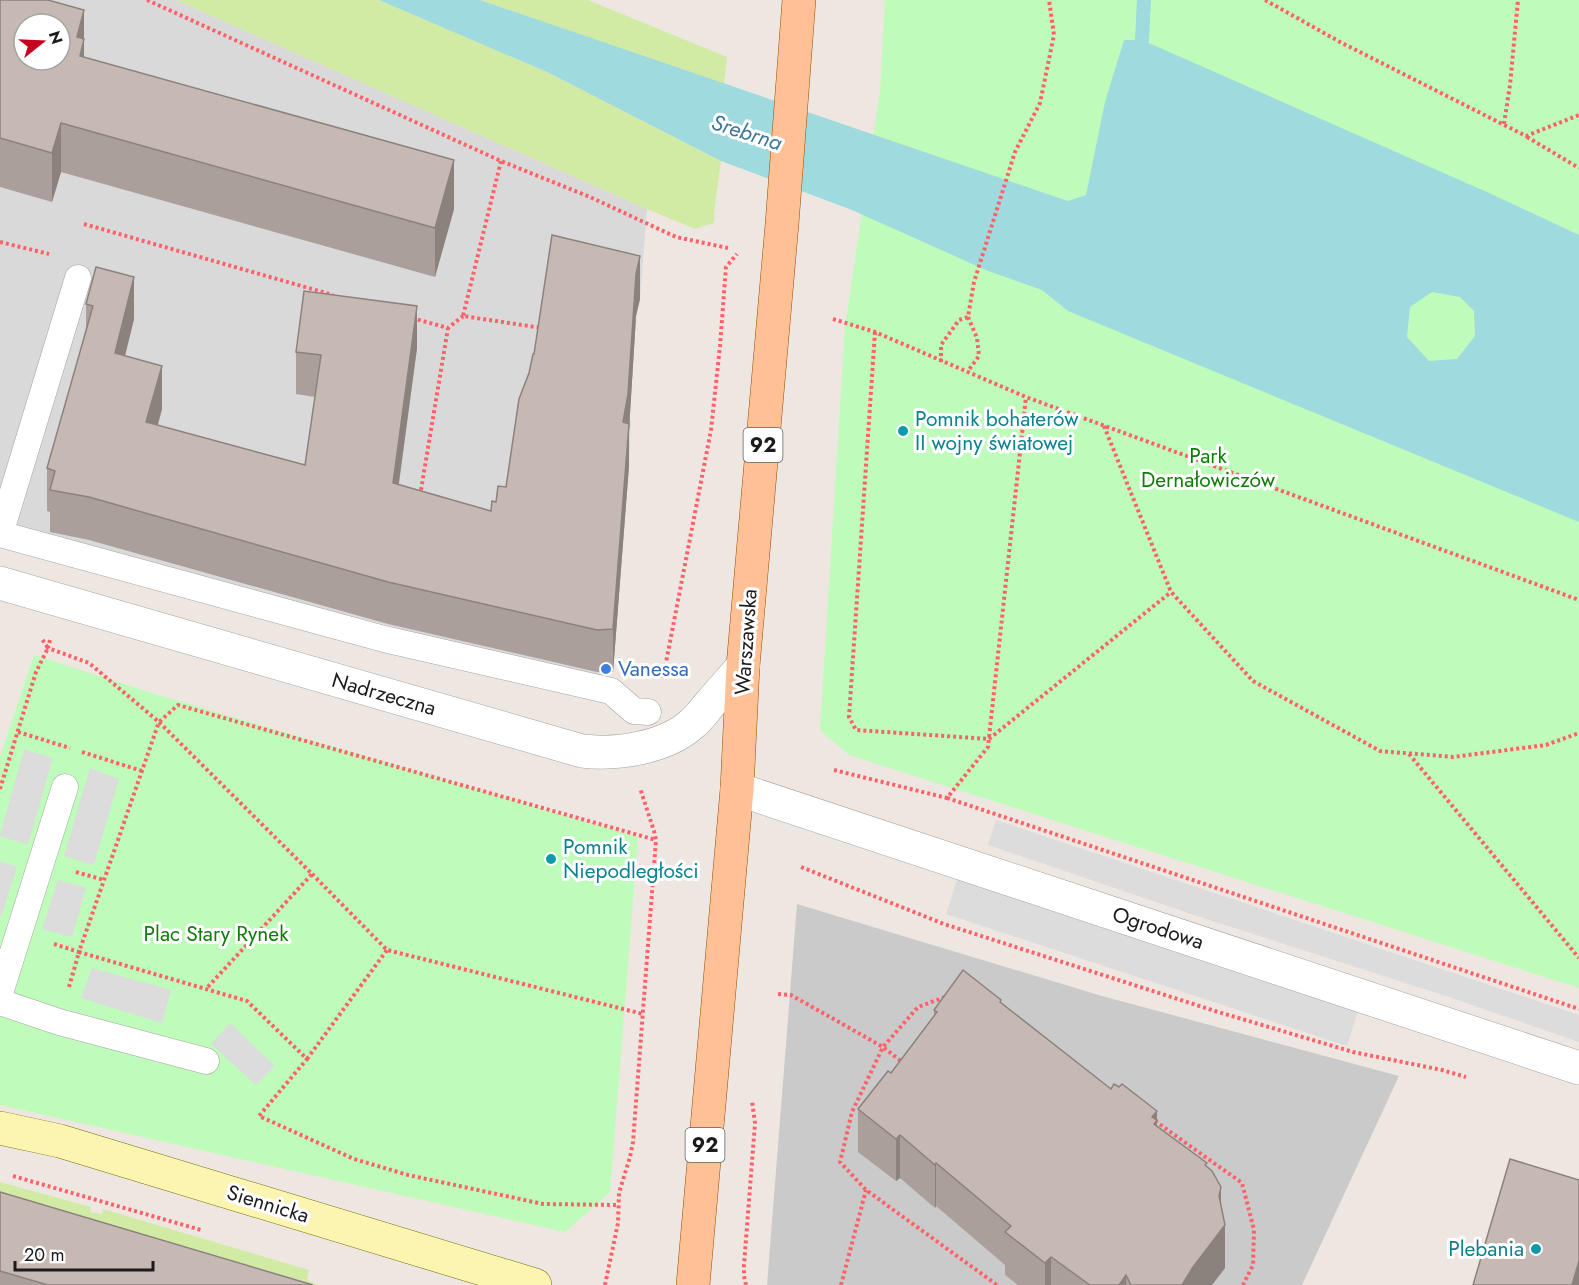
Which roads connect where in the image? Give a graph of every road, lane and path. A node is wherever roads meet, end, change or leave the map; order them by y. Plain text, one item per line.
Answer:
1 (147, 0) edge
2 (1048, 0) edge
3 (1265, 0) edge
4 (1518, 0) edge
5 (796, 1) edge
6 (1579, 115) edge
7 (1504, 124) junction
8 (1526, 136) junction
9 (501, 161) junction
10 (1579, 168) edge
11 (84, 224) dead end
12 (0, 242) edge
13 (728, 248) dead end
14 (56, 256) dead end
15 (726, 267) dead end
16 (78, 278) dead end
17 (334, 295) edge
18 (402, 315) edge
19 (463, 316) junction
20 (968, 317) junction
21 (833, 319) dead end
22 (448, 328) junction
23 (544, 329) edge
24 (875, 332) junction
25 (941, 362) junction
26 (968, 372) junction
27 (1026, 397) junction
28 (1104, 425) junction
29 (419, 502) edge
30 (0, 583) edge
31 (1171, 592) junction
32 (60, 600) junction
33 (1579, 600) edge
34 (48, 648) junction
35 (743, 666) junction
36 (648, 712) joint
37 (159, 722) junction
38 (1579, 733) edge
39 (989, 739) junction
40 (1409, 754) junction
41 (834, 770) dead end
42 (637, 780) dead end
43 (65, 787) dead end
44 (0, 789) edge
45 (737, 789) junction
46 (947, 798) junction
47 (656, 840) junction
48 (801, 867) dead end
49 (312, 874) junction
50 (19, 933) junction
51 (387, 950) junction
52 (79, 952) junction
53 (1579, 958) edge
54 (206, 989) junction
55 (0, 993) edge
56 (778, 994) dead end
57 (949, 996) edge
58 (0, 1002) edge
59 (1579, 1009) edge
60 (643, 1014) junction
61 (59, 1022) junction
62 (883, 1047) junction
63 (307, 1059) junction
64 (206, 1061) dead end
65 (905, 1065) edge
66 (1579, 1068) edge
67 (1476, 1080) dead end
68 (1154, 1121) edge
69 (755, 1123) dead end
70 (0, 1128) edge
71 (11, 1175) dead end
72 (866, 1190) junction
73 (618, 1205) junction
74 (203, 1230) dead end
75 (535, 1285) edge
76 (604, 1285) edge
77 (693, 1285) edge
78 (746, 1285) edge
79 (841, 1285) edge
80 (997, 1285) edge
81 (1243, 1285) edge

1 - 9 path
2 - 20 path
3 - 7 path
4 - 7 path
5 - 35 main road, Warszawska / 92
6 - 8 path
7 - 8 path
8 - 10 path
9 - 13 path
9 - 19 path
11 - 17 path
12 - 14 path
15 - 36 path
16 - 36 lane
18 - 22 path
19 - 22 path
19 - 23 path
20 - 25 path
20 - 26 path
21 - 24 path
22 - 29 path
24 - 25 path
24 - 39 path
25 - 26 path
26 - 27 path
27 - 28 path
27 - 39 path
28 - 31 path
28 - 33 path
30 - 32 street, Nadrzeczna
31 - 39 path
31 - 40 path
32 - 34 path
32 - 35 street, Nadrzeczna
34 - 37 path
34 - 44 path
35 - 45 main road, Warszawska / 92
37 - 47 path
37 - 49 path
37 - 52 path
38 - 40 path
39 - 46 path
40 - 53 path
41 - 46 path
42 - 47 path
43 - 50 lane
45 - 66 street, Ogrodowa
45 - 77 main road, Warszawska / 92
46 - 59 path
47 - 60 path
48 - 67 path
49 - 51 path
49 - 54 path
50 - 52 path
50 - 55 lane
51 - 60 path
51 - 63 path
52 - 54 path
52 - 61 path
54 - 63 path
56 - 62 path
57 - 62 path
58 - 61 lane
60 - 73 path
61 - 64 lane
62 - 65 path
62 - 72 path
63 - 73 path
68 - 81 path
69 - 78 path
70 - 75 main road, Siennicka
71 - 74 path
72 - 79 path
72 - 80 path
73 - 76 path

